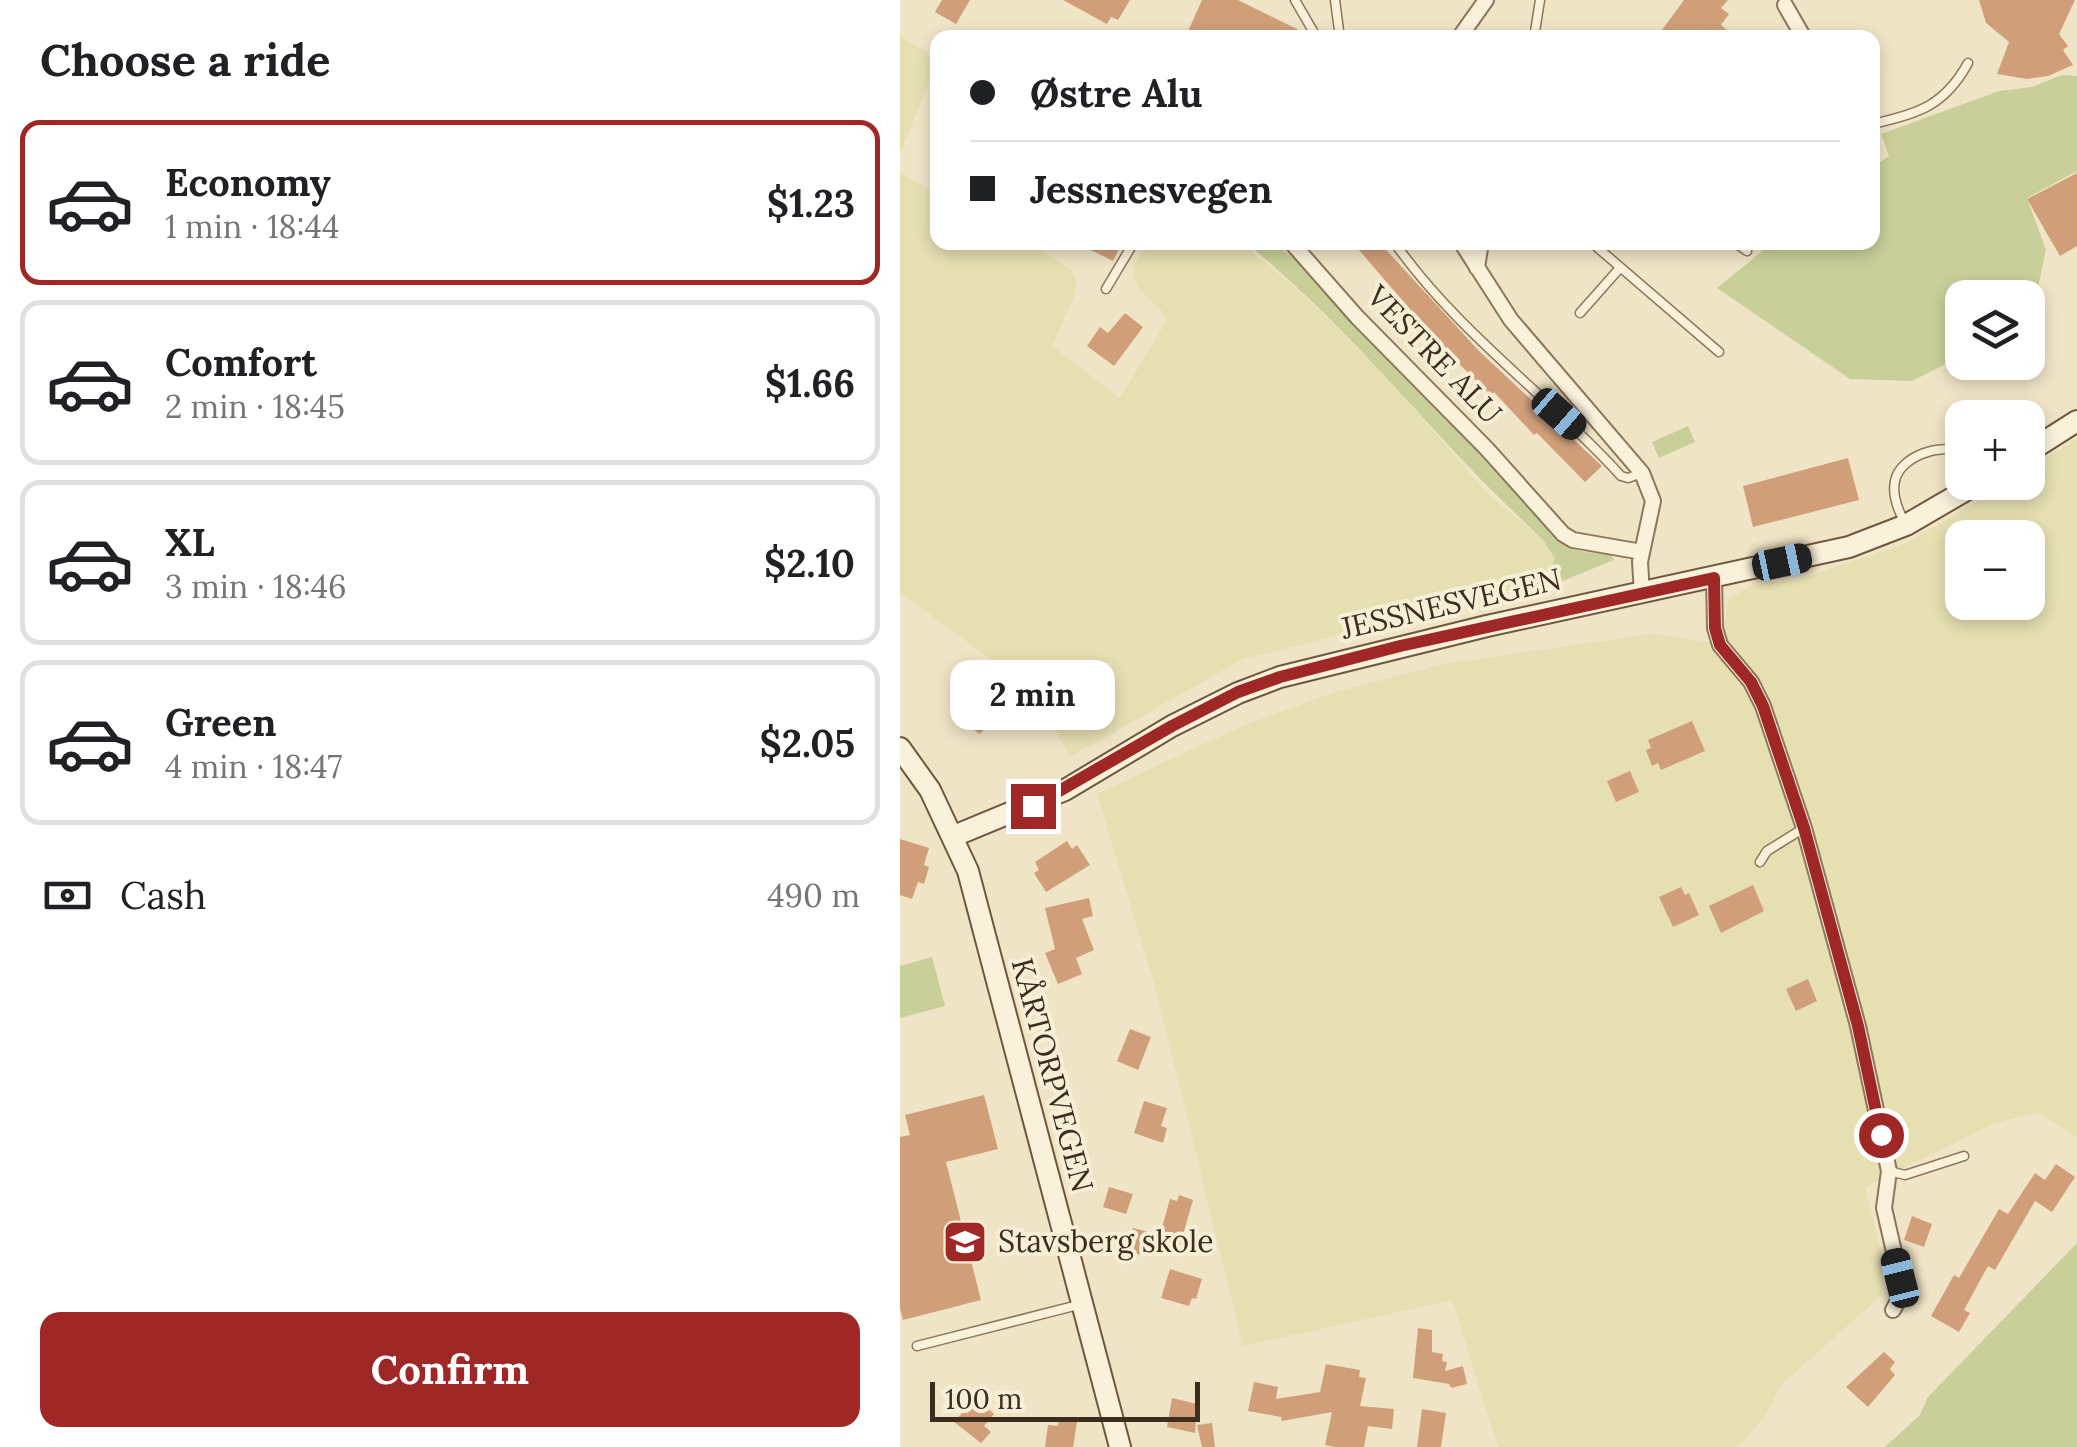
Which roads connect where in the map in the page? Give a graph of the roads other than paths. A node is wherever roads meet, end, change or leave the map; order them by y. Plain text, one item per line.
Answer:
1 (1294, 0) edge
2 (1336, 0) edge
3 (1540, 0) edge
4 (1480, 3) edge
5 (1784, 5) dead end
6 (1313, 30) edge
7 (1339, 30) edge
8 (1464, 30) edge
9 (1535, 30) edge
10 (1799, 30) edge
11 (1968, 62) dead end
12 (1880, 122) edge
13 (1129, 250) edge
14 (1298, 250) edge
15 (1401, 250) edge
16 (1466, 250) edge
17 (1480, 250) edge
18 (1599, 250) edge
19 (1477, 268) junction
20 (1619, 269) junction
21 (1106, 289) dead end
22 (1580, 313) dead end
23 (1719, 352) dead end
24 (2077, 421) edge
25 (2045, 441) edge
26 (1945, 446) edge
27 (1642, 473) junction
28 (1948, 500) edge
29 (1906, 524) junction
30 (1642, 552) junction
31 (1714, 578) junction
32 (1642, 593) junction
33 (900, 748) edge
34 (1804, 828) junction
35 (954, 836) junction
36 (1760, 862) dead end
37 (1964, 1156) dead end
38 (1889, 1172) junction
39 (1082, 1304) junction
40 (1892, 1310) dead end
41 (917, 1346) dead end
42 (1120, 1447) edge

1 - 6 lane
2 - 7 lane
3 - 9 lane
4 - 8 street
5 - 10 street
11 - 12 lane
13 - 21 lane
14 - 30 street, VESTRE ALU
15 - 27 lane
16 - 19 street
17 - 19 street
18 - 20 lane
19 - 27 street
20 - 22 lane
20 - 23 lane
24 - 25 main road
26 - 29 lane
27 - 30 street
28 - 29 main road, JESSNESVEGEN
29 - 31 main road, JESSNESVEGEN
30 - 32 street
31 - 32 main road, JESSNESVEGEN
31 - 34 street
32 - 35 main road, JESSNESVEGEN
33 - 35 main road, KÅRTORPVEGEN
34 - 36 lane
34 - 38 street
35 - 39 main road, KÅRTORPVEGEN
37 - 38 lane
38 - 40 street
39 - 41 lane
39 - 42 main road, KÅRTORPVEGEN

